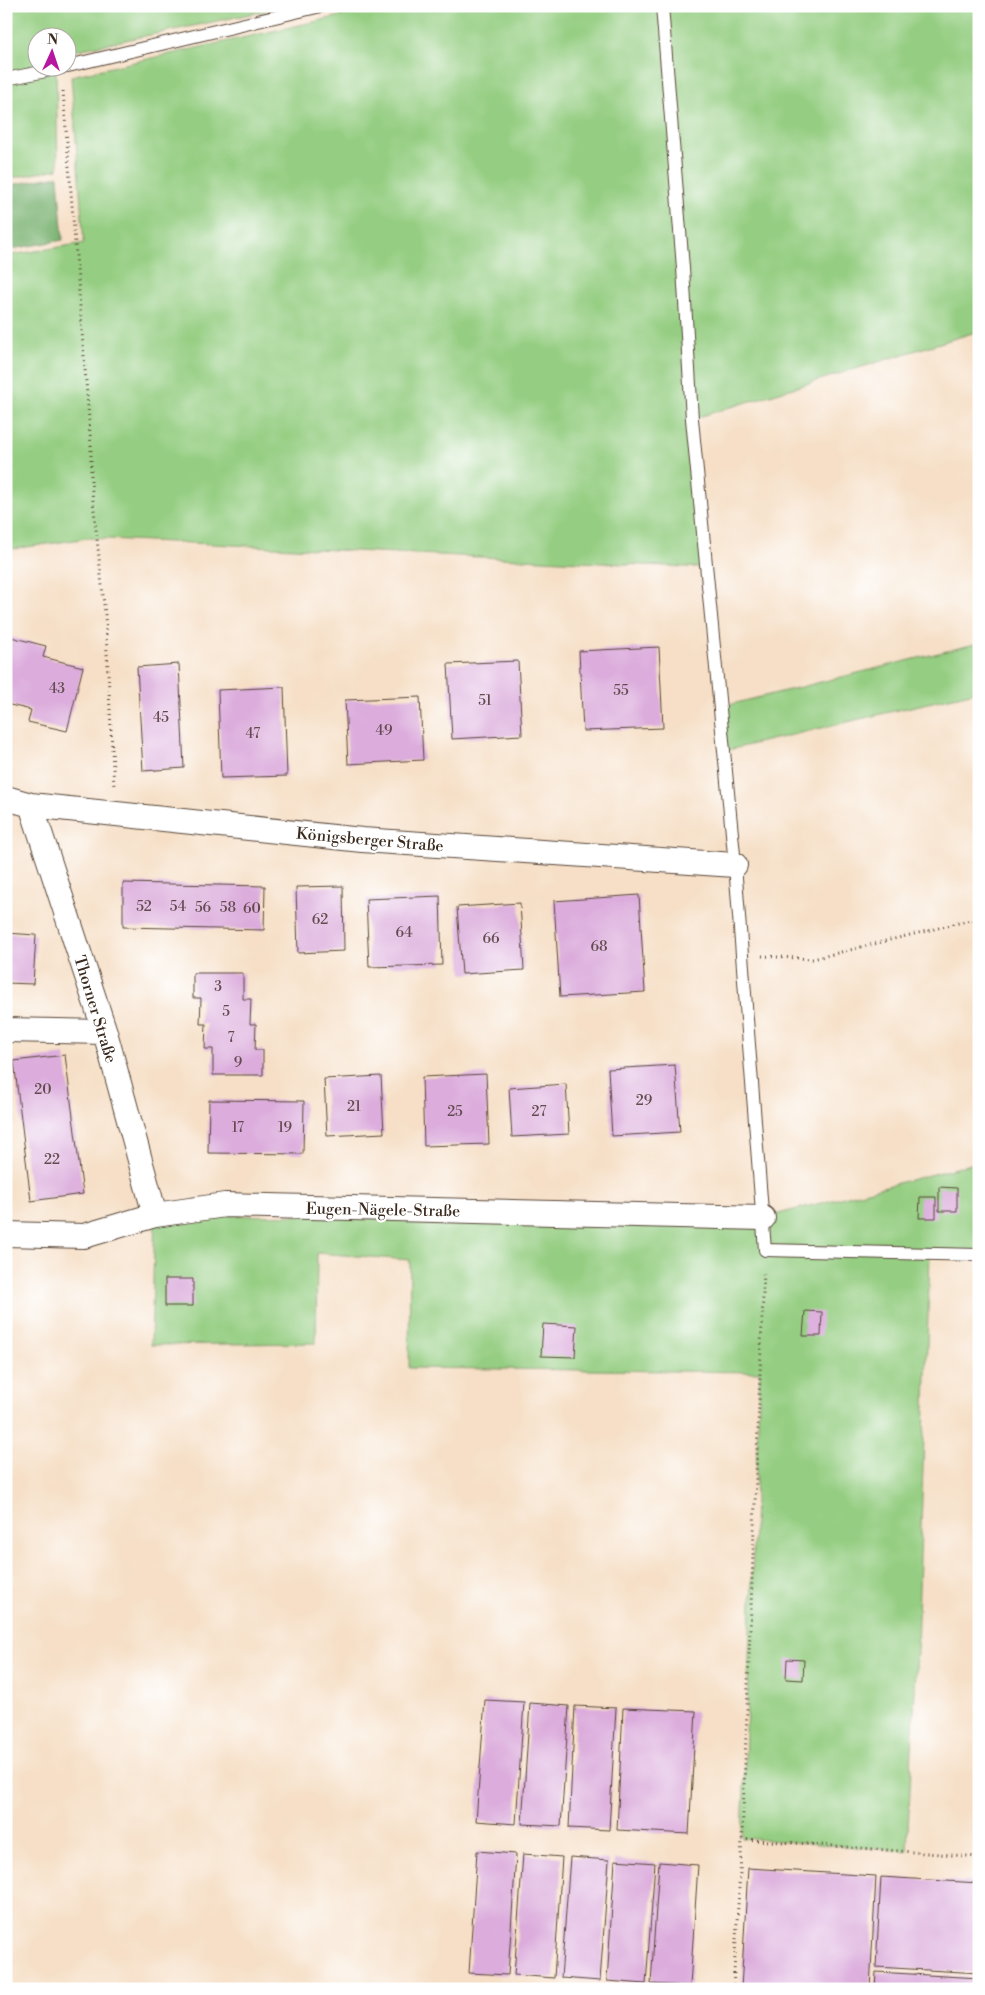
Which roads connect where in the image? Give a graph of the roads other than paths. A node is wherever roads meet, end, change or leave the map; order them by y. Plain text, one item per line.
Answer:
1 (320, 6) edge
2 (662, 6) edge
3 (78, 64) edge
4 (28, 75) edge
5 (6, 79) edge
6 (6, 798) edge
7 (31, 805) junction
8 (735, 865) junction
9 (6, 1030) edge
10 (105, 1032) junction
11 (155, 1215) junction
12 (763, 1218) junction
13 (6, 1234) edge
14 (979, 1255) edge

1 - 3 lane
2 - 8 lane
4 - 5 lane
6 - 7 street, Königsberger Straße
7 - 8 street, Königsberger Straße
7 - 10 street, Thorner Straße
8 - 12 lane
9 - 10 street
10 - 11 street, Thorner Straße
11 - 12 street, Eugen-Nägele-Straße
11 - 13 street, Eugen-Nägele-Straße
12 - 14 lane

